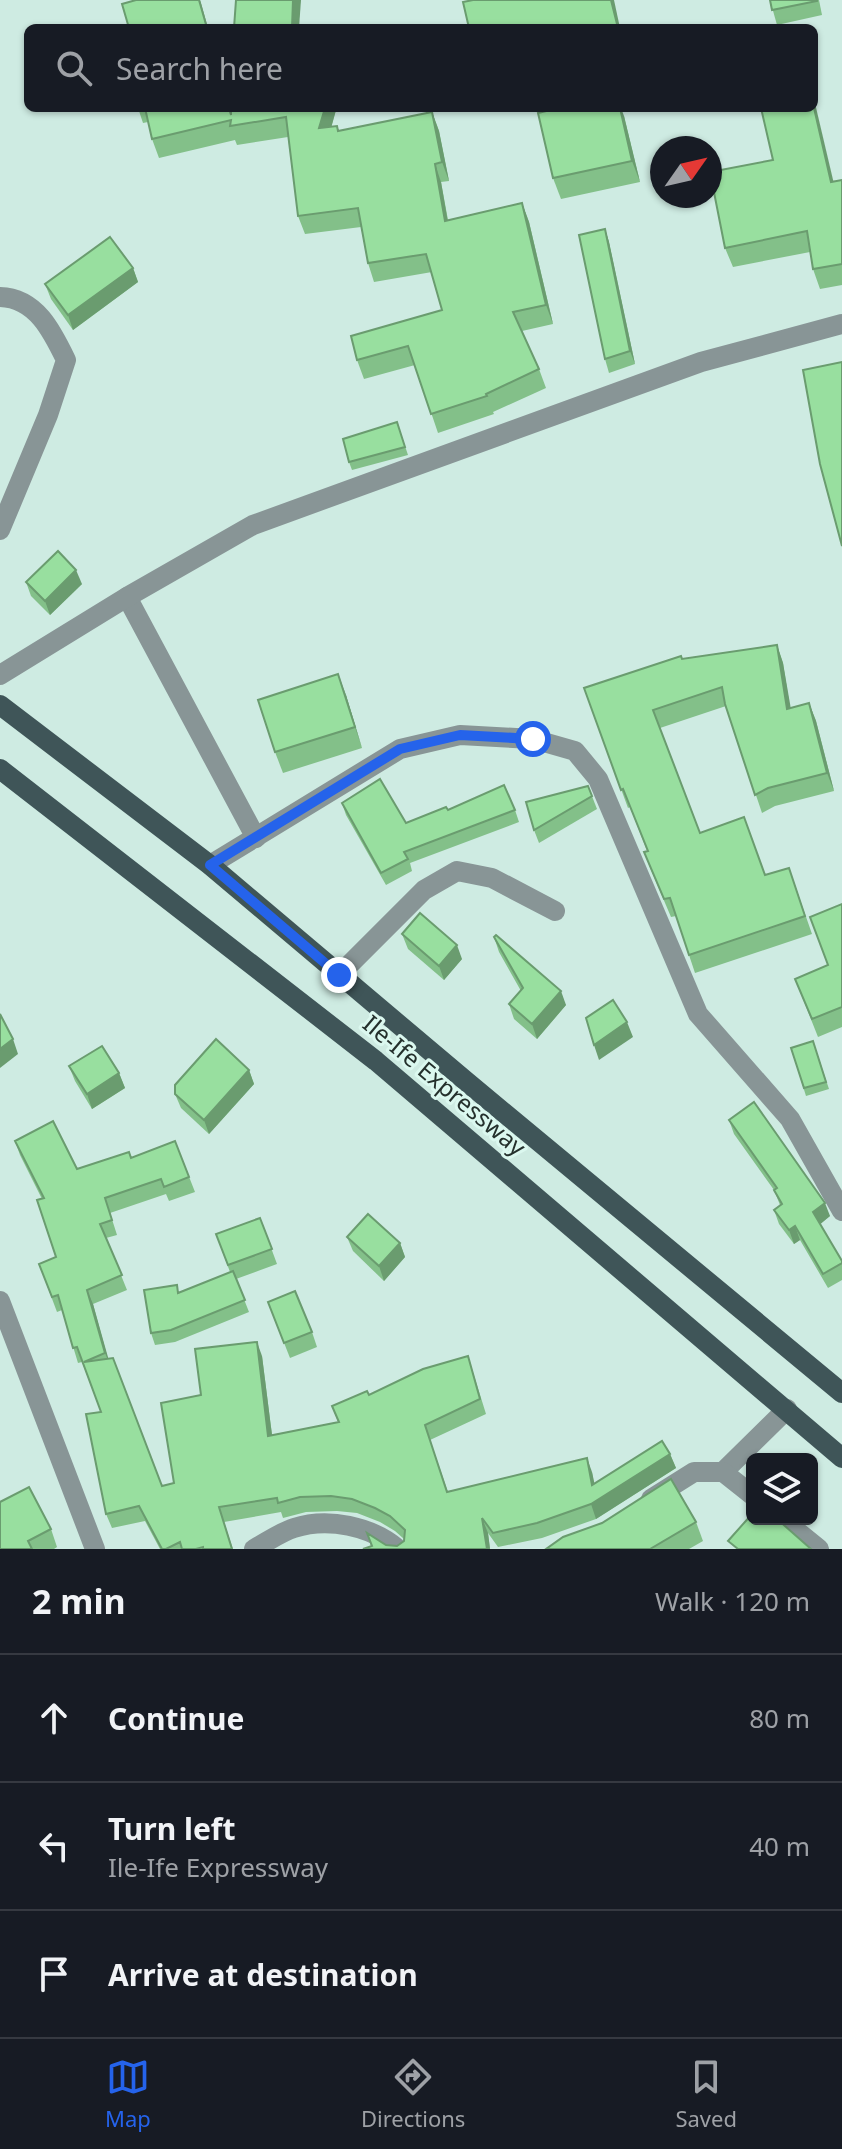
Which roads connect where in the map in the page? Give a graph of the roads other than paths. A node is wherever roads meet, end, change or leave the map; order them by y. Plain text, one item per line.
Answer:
1 (0, 297) edge
2 (842, 324) edge
3 (0, 530) edge
4 (127, 597) junction
5 (0, 675) edge
6 (0, 705) edge
7 (0, 769) edge
8 (256, 838) junction
9 (210, 865) junction
10 (555, 911) dead end
11 (339, 975) junction
12 (842, 1211) edge
13 (0, 1301) edge
14 (842, 1393) edge
15 (787, 1409) junction
16 (842, 1458) edge
17 (723, 1472) junction
18 (746, 1490) edge
19 (634, 1509) edge
20 (789, 1525) edge
21 (95, 1549) edge
22 (254, 1549) edge
23 (398, 1549) edge
24 (819, 1549) edge

1 - 3 street
2 - 4 street
4 - 5 street
4 - 8 street
6 - 9 main road, Ile-Ife Expressway
7 - 15 main road, Ile-Ife Expressway
8 - 9 street
8 - 12 street
9 - 11 main road, Ile-Ife Expressway
10 - 11 street
11 - 14 main road, Ile-Ife Expressway
13 - 21 street
15 - 16 main road, Ile-Ife Expressway
15 - 17 street
17 - 18 street
17 - 19 street
20 - 24 street
22 - 23 street

